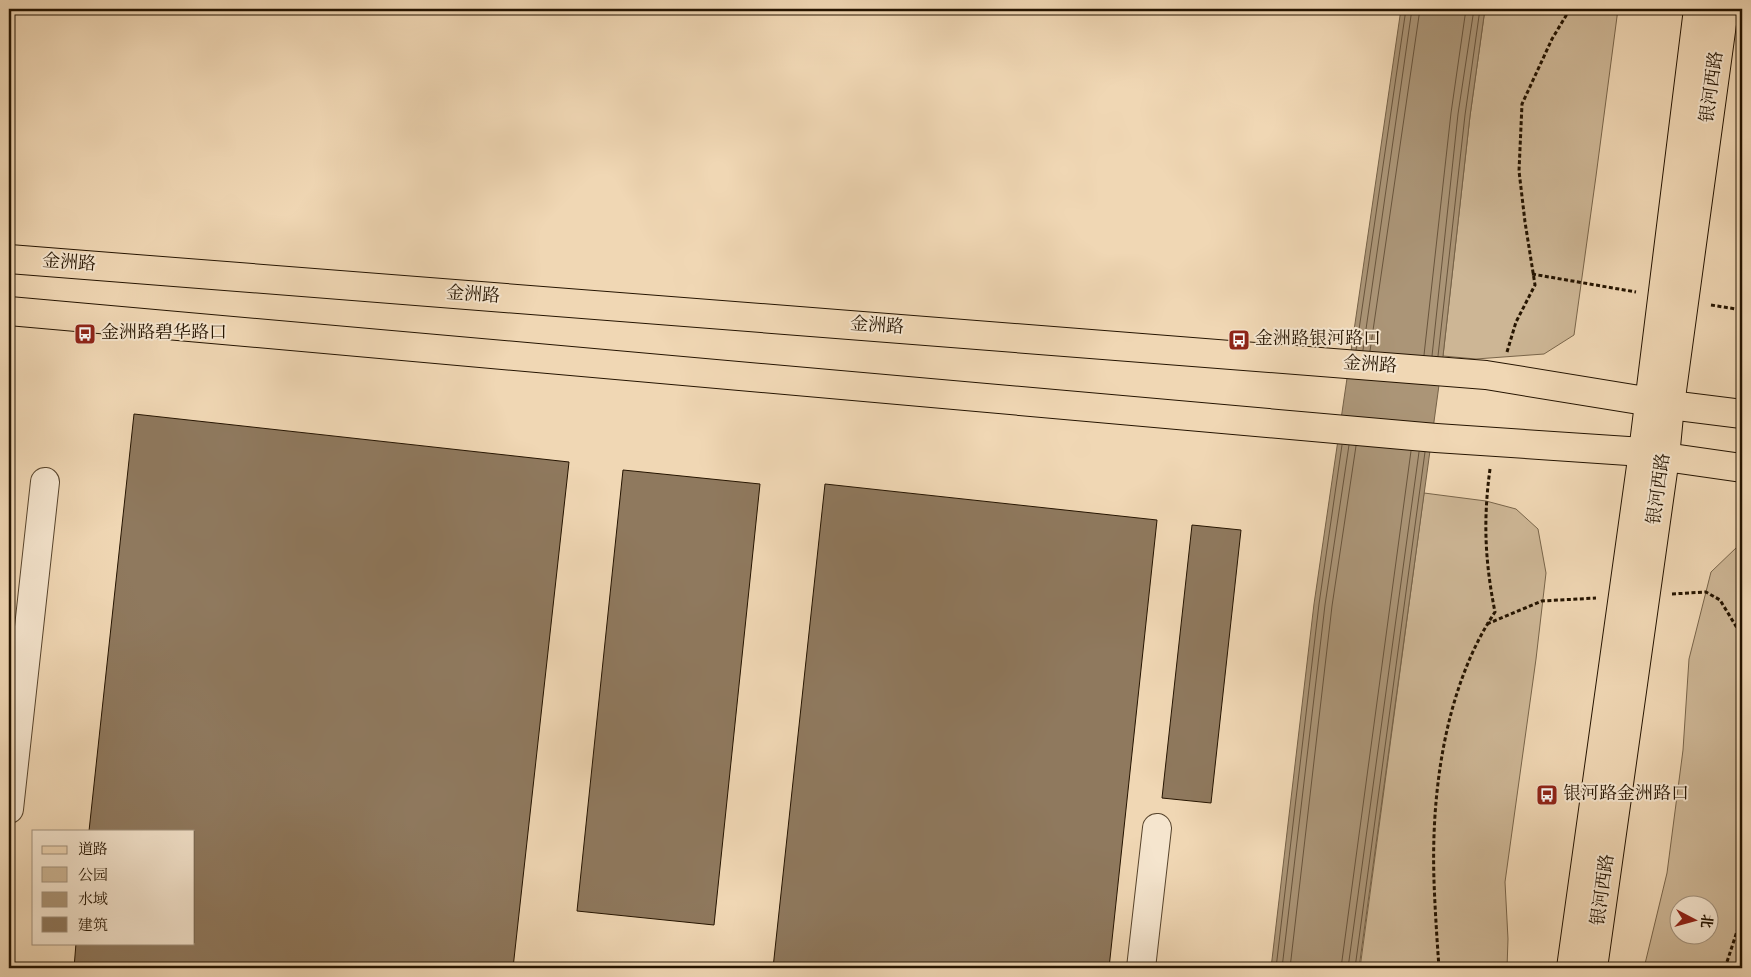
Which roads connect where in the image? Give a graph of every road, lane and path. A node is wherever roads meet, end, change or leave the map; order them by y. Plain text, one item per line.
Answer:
1 (1570, 9) edge
2 (1698, 9) edge
3 (1724, 9) edge
4 (9, 259) edge
5 (1532, 274) junction
6 (1581, 282) dead end
7 (9, 311) edge
8 (1495, 366) junction
9 (1659, 403) junction
10 (1742, 414) edge
11 (1654, 455) junction
12 (1491, 463) dead end
13 (1742, 468) edge
14 (44, 482) dead end
15 (1742, 689) edge
16 (1742, 750) edge
17 (9, 809) edge
18 (1157, 828) dead end
19 (1742, 916) edge
20 (1142, 968) edge
21 (1439, 968) edge
22 (1571, 968) edge
23 (1593, 968) edge
24 (1724, 968) edge

1 - 5 path
2 - 9 main road, 银河西路
3 - 9 main road, 银河西路
4 - 8 main road, 金洲路
5 - 6 path
5 - 8 path
7 - 11 main road
8 - 9 main road, 金洲路
9 - 10 main road, 金洲路
9 - 11 main road, 银河西路
11 - 13 main road
11 - 22 main road, 银河西路
11 - 23 main road, 银河西路
12 - 21 path
14 - 17 lane
15 - 16 path
18 - 20 lane
19 - 24 path

